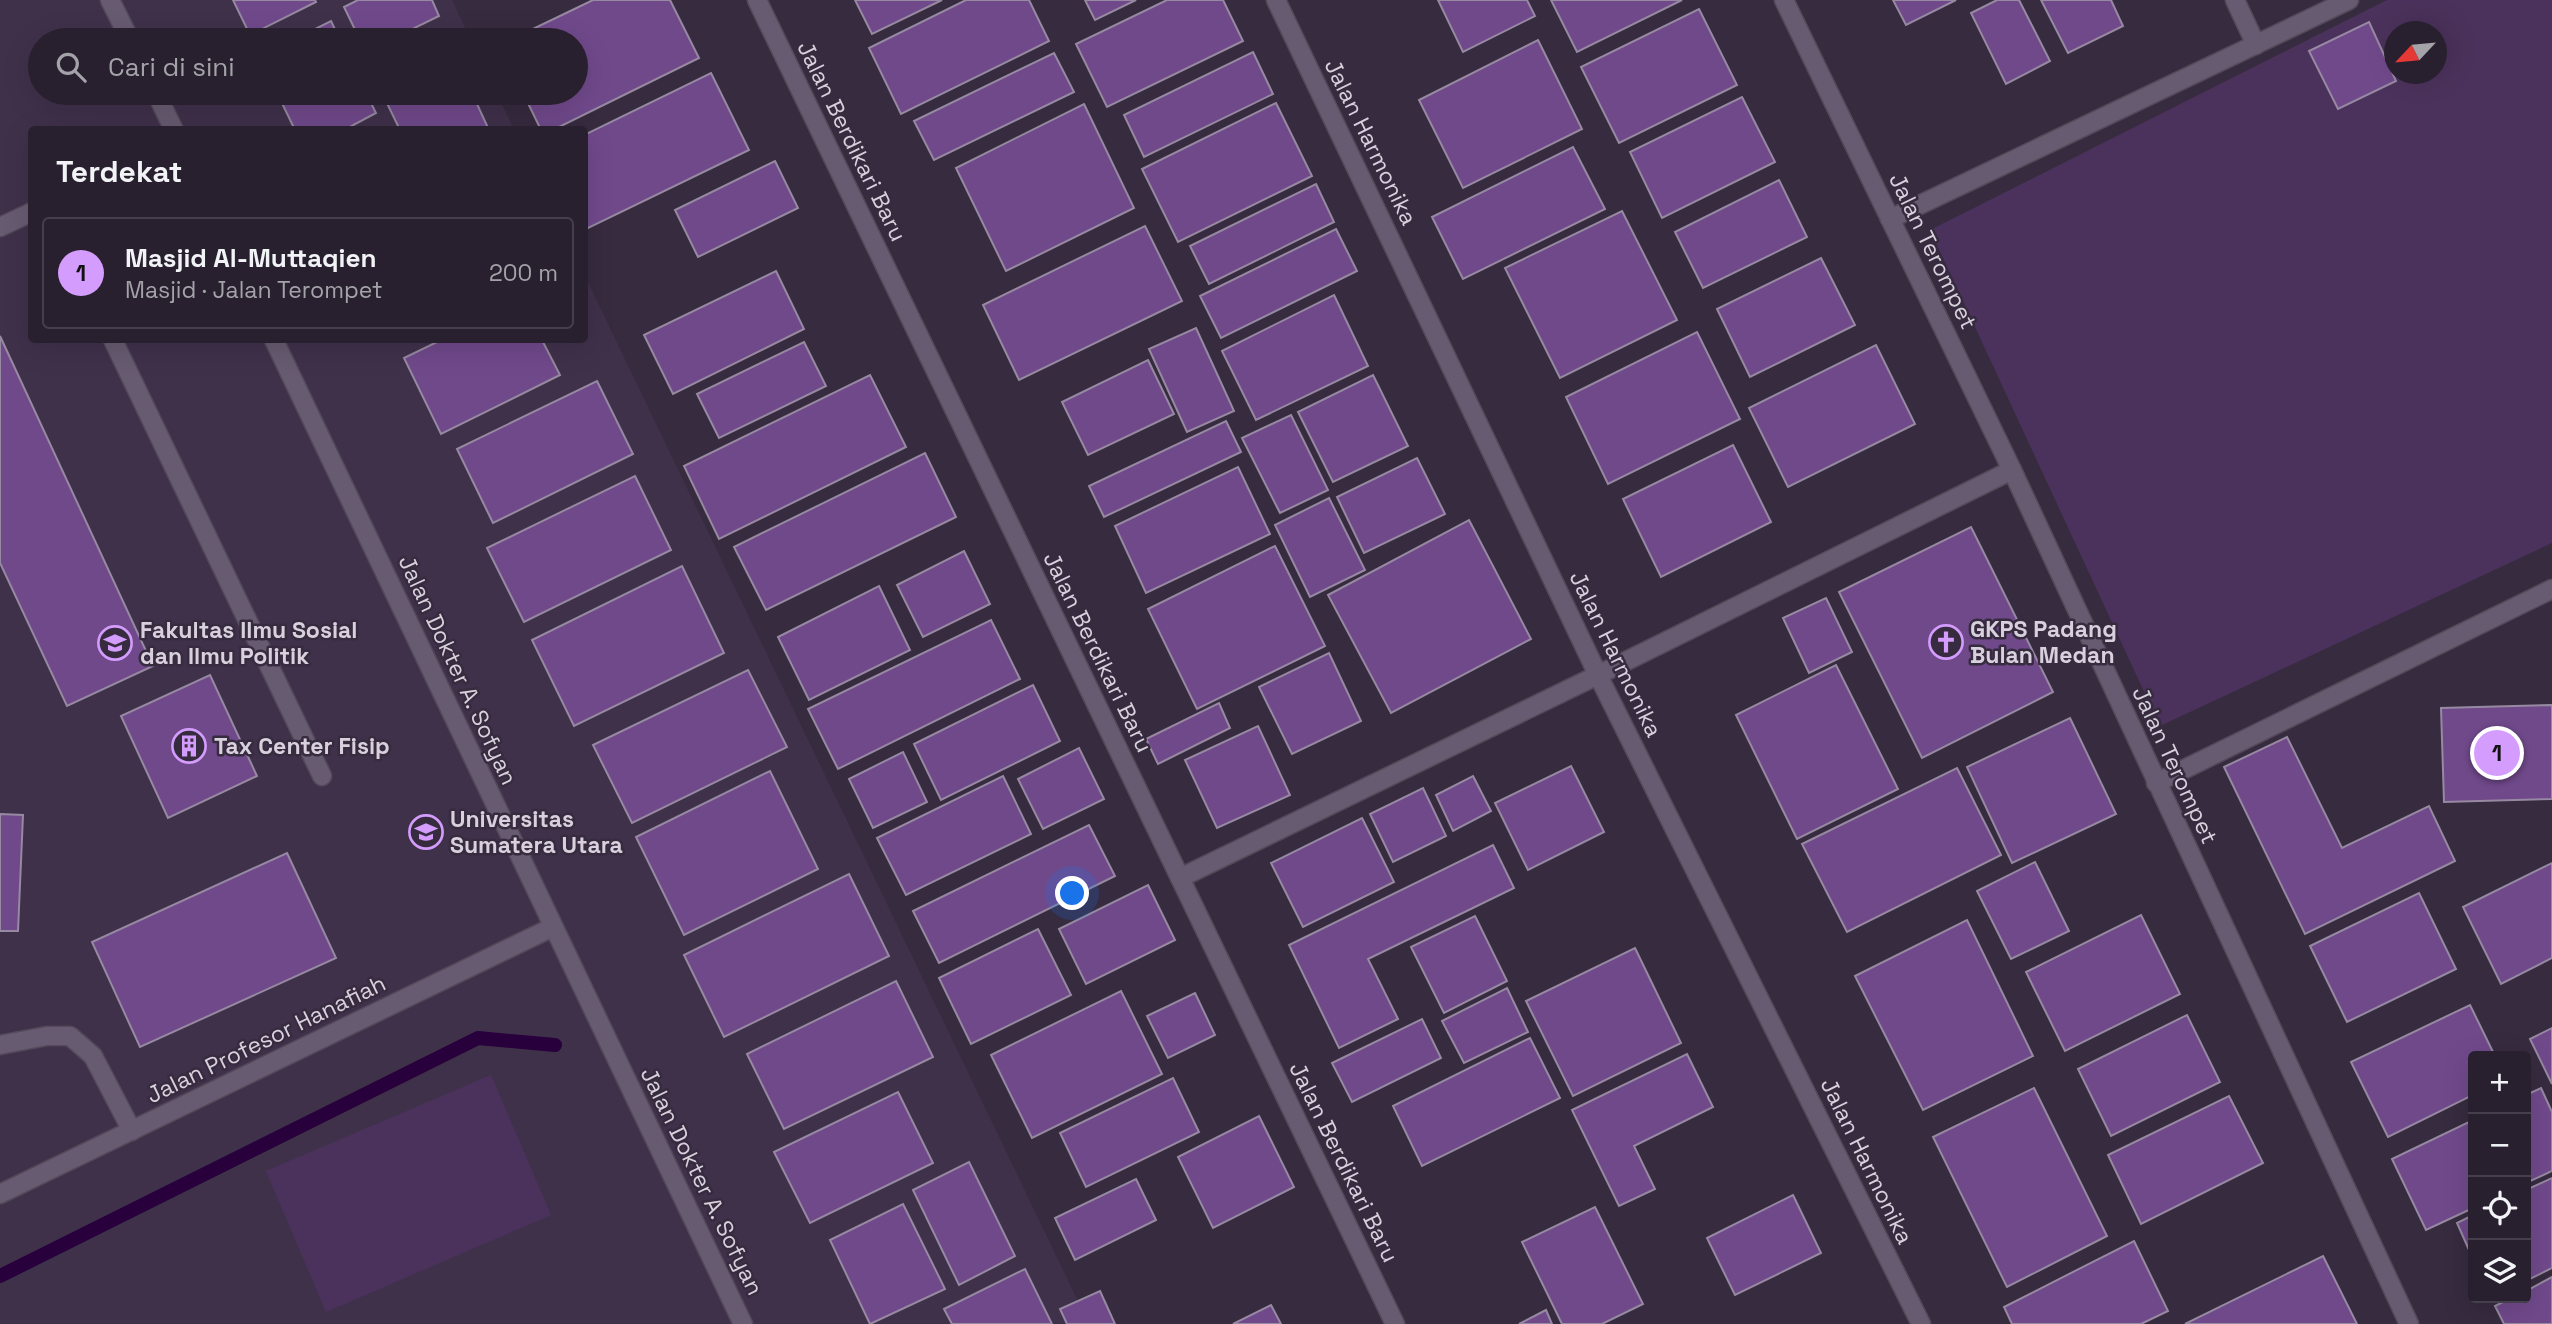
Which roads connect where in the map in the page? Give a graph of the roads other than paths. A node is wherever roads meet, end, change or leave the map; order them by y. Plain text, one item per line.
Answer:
1 (110, 0) edge
2 (757, 0) edge
3 (1276, 0) edge
4 (1784, 0) edge
5 (2235, 0) edge
6 (2349, 0) edge
7 (124, 28) edge
8 (2256, 45) junction
9 (162, 105) edge
10 (172, 126) edge
11 (28, 214) edge
12 (1889, 219) junction
13 (0, 227) edge
14 (114, 343) edge
15 (275, 343) edge
16 (2012, 470) junction
17 (2552, 589) edge
18 (1598, 675) junction
19 (322, 776) dead end
20 (2156, 783) junction
21 (1180, 878) junction
22 (553, 927) junction
23 (0, 1045) edge
24 (132, 1131) junction
25 (0, 1194) edge
26 (743, 1324) edge
27 (1395, 1324) edge
28 (1921, 1324) edge
29 (2409, 1324) edge

1 - 7 street
2 - 21 street, Jalan Berdikari Baru
3 - 18 street, Jalan Harmonika
4 - 12 street, Jalan Terompet
5 - 8 street
6 - 8 street
8 - 12 street
9 - 10 street
11 - 13 street
12 - 16 street, Jalan Terompet
14 - 19 street
15 - 22 street, Jalan Dokter A. Sofyan
16 - 18 street
16 - 20 street, Jalan Terompet
17 - 20 street
18 - 21 street
18 - 28 street, Jalan Harmonika
20 - 29 street, Jalan Terompet
21 - 27 street, Jalan Berdikari Baru
22 - 24 street, Jalan Profesor Hanafiah
22 - 26 street, Jalan Dokter A. Sofyan
23 - 24 street
24 - 25 street, Jalan Profesor Hanafiah

